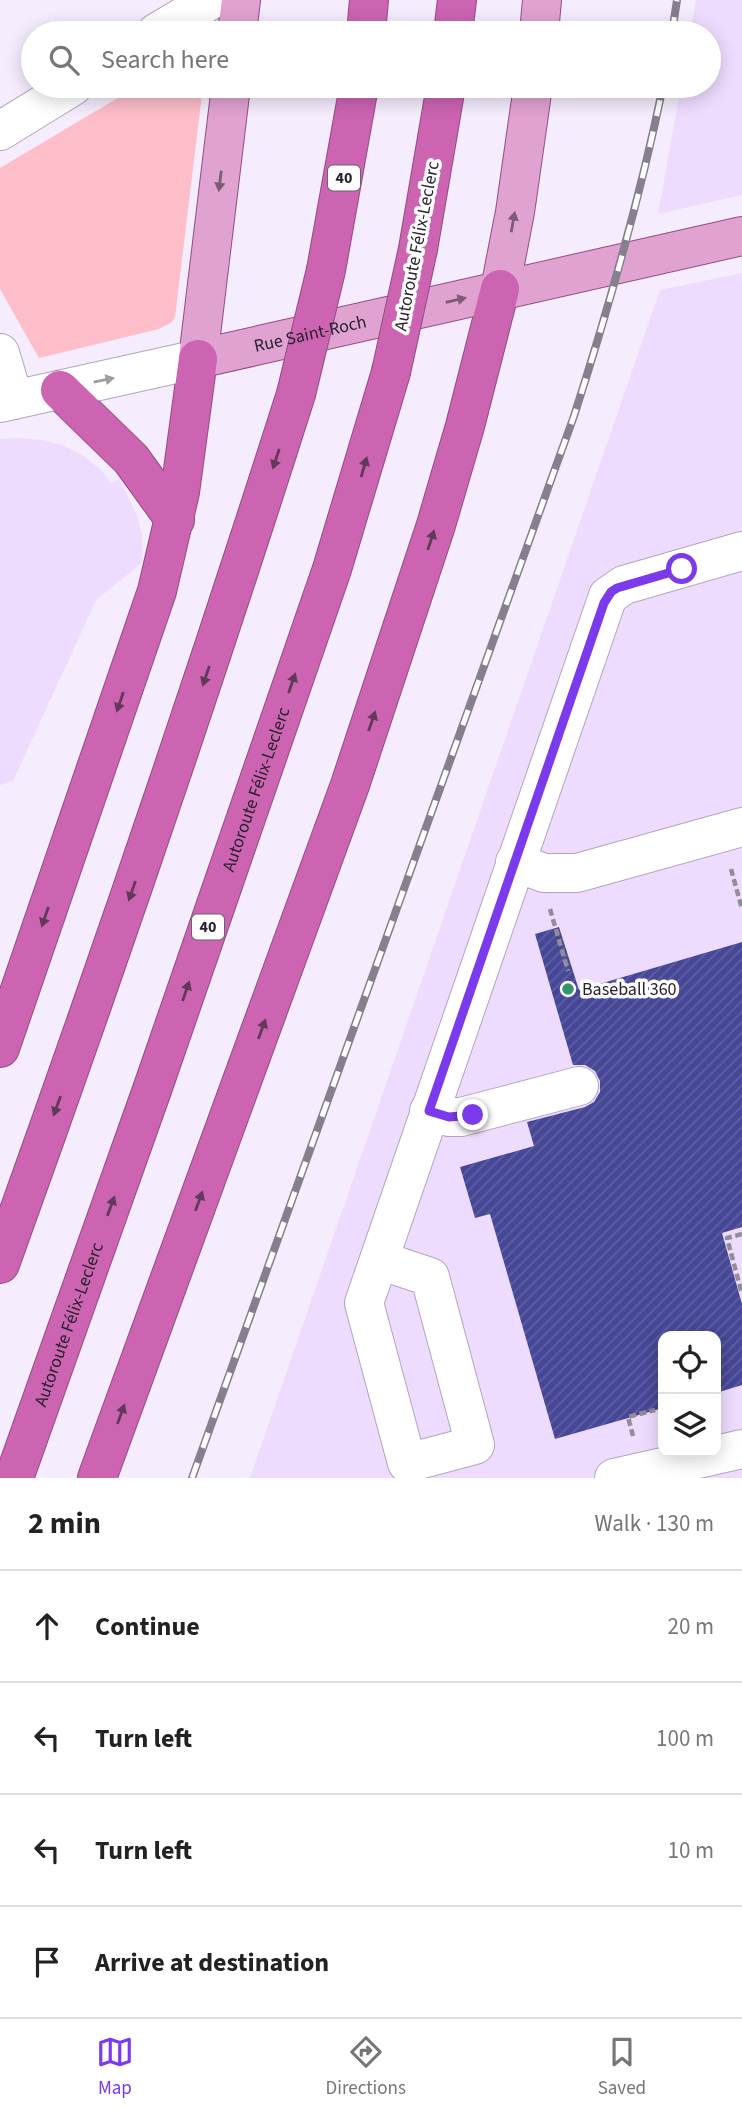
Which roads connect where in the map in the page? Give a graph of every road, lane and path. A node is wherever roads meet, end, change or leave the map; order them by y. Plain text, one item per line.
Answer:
1 (211, 0) edge
2 (241, 0) edge
3 (369, 0) edge
4 (457, 0) edge
5 (542, 0) edge
6 (176, 21) edge
7 (238, 21) edge
8 (367, 21) edge
9 (454, 21) edge
10 (540, 21) edge
11 (54, 98) edge
12 (230, 98) edge
13 (357, 98) edge
14 (444, 98) edge
15 (531, 98) edge
16 (0, 131) edge
17 (742, 236) edge
18 (500, 289) junction
19 (0, 353) edge
20 (198, 359) junction
21 (60, 390) junction
22 (7, 401) edge
23 (174, 520) junction
24 (742, 551) edge
25 (735, 843) edge
26 (515, 862) junction
27 (550, 909) dead end
28 (742, 909) edge
29 (568, 971) dead end
30 (0, 1048) edge
31 (579, 1086) dead end
32 (429, 1111) junction
33 (742, 1234) edge
34 (379, 1260) junction
35 (0, 1264) edge
36 (742, 1295) edge
37 (656, 1410) dead end
38 (632, 1431) dead end
39 (742, 1449) edge
40 (626, 1477) edge
41 (14, 1478) edge
42 (97, 1478) edge

1 - 6 street
2 - 7 main road
3 - 8 highway
4 - 9 highway
5 - 10 main road
11 - 16 street
12 -> 20 main road
13 -> 35 highway, 40, bridge
41 -> 14 highway, Autoroute Félix-Leclerc / 40, bridge
18 -> 15 main road
17 - 18 main road, Rue Saint-Roch
20 -> 18 main road, Rue Saint-Roch
42 -> 18 highway
19 - 22 street
21 -> 20 street, Rue Saint-Roch
20 - 23 highway
21 - 22 street, Rue Saint-Roch
21 - 23 highway
23 -> 30 highway
24 - 26 street
25 - 26 street
25 - 28 path
26 - 32 street
27 - 29 path
31 - 32 street
32 - 34 street
33 - 36 path
34 - 34 street
37 - 38 path
39 - 40 street

